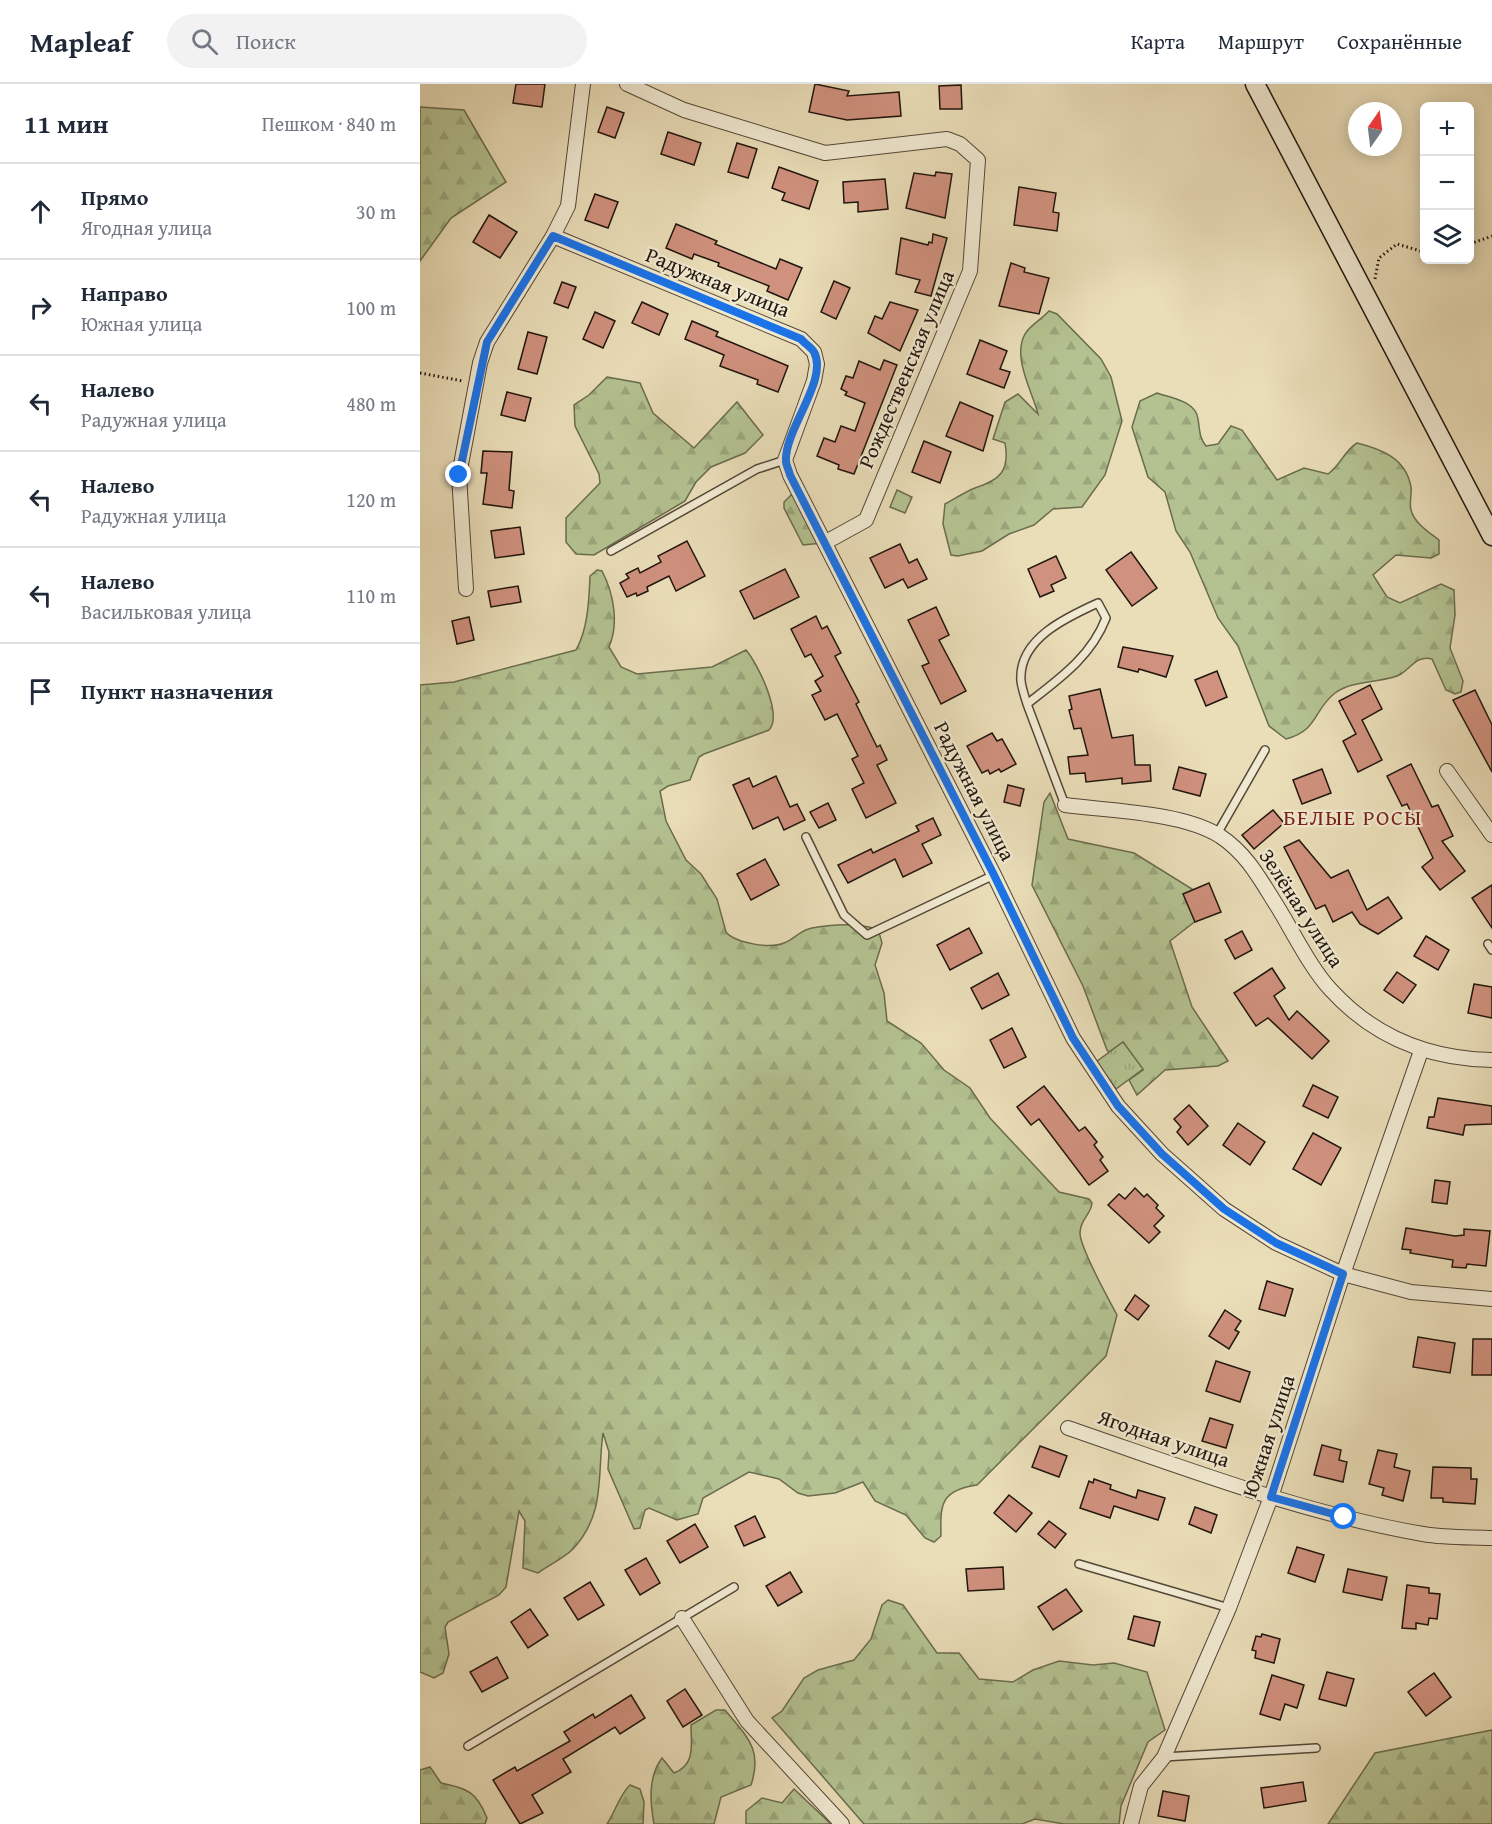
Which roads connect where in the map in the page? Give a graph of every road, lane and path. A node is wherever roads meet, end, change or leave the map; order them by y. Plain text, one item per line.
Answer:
1 (583, 84) edge
2 (627, 84) edge
3 (1255, 84) edge
4 (553, 236) junction
5 (1492, 236) edge
6 (1474, 243) edge
7 (1420, 251) edge
8 (1370, 304) junction
9 (420, 373) edge
10 (476, 383) junction
11 (786, 460) junction
12 (1492, 536) edge
13 (826, 542) junction
14 (611, 551) dead end
15 (466, 589) dead end
16 (1027, 704) junction
17 (1265, 750) dead end
18 (1447, 771) dead end
19 (1065, 805) joint
20 (1217, 834) junction
21 (1492, 835) edge
22 (806, 837) dead end
23 (994, 875) junction
24 (1421, 1051) junction
25 (1492, 1060) edge
26 (1343, 1274) junction
27 (1492, 1299) edge
28 (1068, 1428) dead end
29 (1271, 1497) junction
30 (1492, 1538) edge
31 (1079, 1564) dead end
32 (734, 1587) dead end
33 (1229, 1608) junction
34 (682, 1618) junction
35 (468, 1746) dead end
36 (1316, 1748) dead end
37 (1164, 1757) junction
38 (842, 1824) edge
39 (1131, 1824) edge

1 - 4 street
2 - 13 street, Рождественская улица
3 - 8 main road
4 - 10 street
4 - 11 street, Радужная улица
5 - 6 path
7 - 8 path
8 - 12 main road
9 - 10 path
10 - 15 street
11 - 13 street, Радужная улица
11 - 14 lane
13 - 23 street, Радужная улица
16 - 16 lane
16 - 19 lane
17 - 20 lane
18 - 21 street
19 - 20 street, Зелёная улица
20 - 24 street, Зелёная улица
22 - 23 lane
23 - 26 street, Радужная улица
24 - 25 street, Зелёная улица
24 - 26 street, Южная улица
26 - 27 street, Радужная улица
26 - 29 street, Южная улица
28 - 29 street, Ягодная улица
29 - 30 street, Ягодная улица
29 - 33 street, Южная улица
31 - 33 lane
32 - 34 lane
33 - 37 street, Южная улица
34 - 35 lane
34 - 38 street
36 - 37 lane
37 - 39 street, Южная улица

